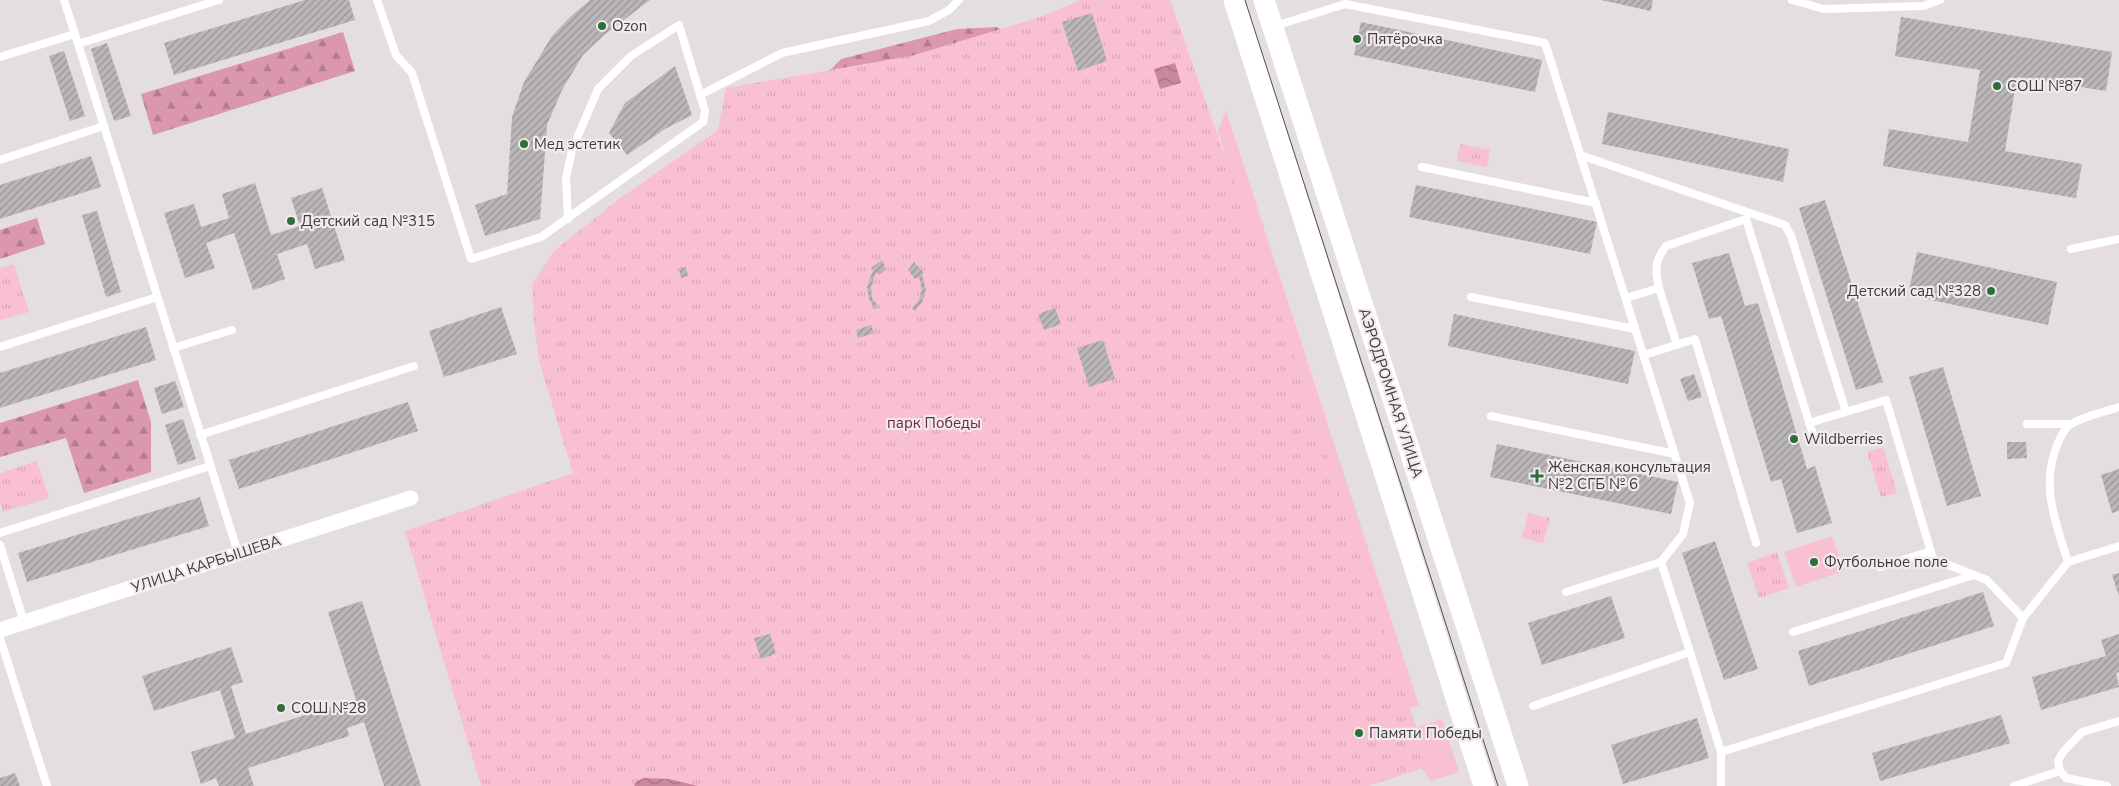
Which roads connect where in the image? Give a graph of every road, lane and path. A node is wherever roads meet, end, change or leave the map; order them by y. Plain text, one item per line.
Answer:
1 (64, 0) edge
2 (219, 0) edge
3 (377, 0) edge
4 (959, 0) edge
5 (1234, 0) edge
6 (1264, 0) edge
7 (1792, 0) edge
8 (1940, 0) edge
9 (1346, 2) edge
10 (1273, 26) junction
11 (75, 34) junction
12 (78, 44) junction
13 (0, 57) edge
14 (700, 95) junction
15 (104, 126) junction
16 (1580, 155) junction
17 (0, 160) edge
18 (1422, 166) dead end
19 (1596, 203) junction
20 (1744, 210) junction
21 (568, 219) junction
22 (1746, 219) junction
23 (2119, 239) edge
24 (2071, 249) dead end
25 (1659, 288) junction
26 (157, 297) junction
27 (1471, 297) dead end
28 (1626, 298) junction
29 (1635, 329) junction
30 (232, 330) dead end
31 (1677, 345) junction
32 (0, 348) edge
33 (173, 348) junction
34 (1644, 355) junction
35 (414, 366) dead end
36 (2119, 408) edge
37 (1846, 412) junction
38 (1492, 416) dead end
39 (1809, 423) junction
40 (2027, 424) dead end
41 (2070, 424) junction
42 (200, 435) junction
43 (1814, 438) dead end
44 (1675, 454) junction
45 (210, 466) junction
46 (411, 498) dead end
47 (0, 533) edge
48 (1756, 543) dead end
49 (0, 545) edge
50 (2119, 546) edge
51 (1931, 551) junction
52 (238, 554) junction
53 (1661, 562) junction
54 (2068, 562) junction
55 (1880, 567) dead end
56 (1974, 575) junction
57 (1566, 592) dead end
58 (2023, 618) junction
59 (24, 622) junction
60 (0, 630) edge
61 (1793, 632) dead end
62 (0, 638) edge
63 (1690, 652) junction
64 (1533, 706) dead end
65 (2119, 721) edge
66 (1722, 752) junction
67 (2060, 771) junction
68 (47, 786) edge
69 (1484, 786) edge
70 (1518, 786) edge
71 (1721, 786) edge
72 (2014, 786) edge
73 (2107, 786) edge

1 - 11 lane
2 - 12 lane
3 - 21 lane
4 - 14 lane
5 - 69 main road, АЭРОДРОМНАЯ УЛИЦА
6 - 10 main road, АЭРОДРОМНАЯ УЛИЦА
7 - 8 lane
9 - 10 lane
9 - 16 lane
10 - 70 main road, АЭРОДРОМНАЯ УЛИЦА
11 - 12 lane
11 - 13 lane
12 - 15 lane
14 - 21 lane
14 - 21 lane
15 - 17 lane
15 - 26 lane
16 - 19 lane
16 - 20 lane
18 - 19 lane
19 - 28 lane
20 - 22 lane
20 - 37 lane
22 - 25 lane
22 - 39 lane
23 - 24 lane
25 - 28 lane
25 - 31 lane
26 - 32 lane
26 - 33 lane
27 - 29 lane
28 - 29 lane
29 - 34 lane
30 - 33 lane
31 - 34 lane
31 - 48 lane
33 - 42 lane
34 - 44 lane
35 - 42 lane
36 - 41 lane
37 - 39 lane
37 - 51 lane
38 - 44 lane
39 - 43 lane
40 - 41 lane
41 - 54 lane
42 - 45 lane
44 - 53 lane
45 - 47 lane
45 - 52 lane
46 - 52 street, УЛИЦА КАРБЫШЕВА
49 - 59 lane
50 - 54 lane
51 - 55 lane
51 - 56 lane
52 - 59 street, УЛИЦА КАРБЫШЕВА
53 - 57 lane
53 - 63 lane
54 - 58 lane
56 - 58 lane
56 - 61 lane
58 - 66 lane
59 - 60 street, УЛИЦА КАРБЫШЕВА
62 - 68 lane
63 - 64 lane
63 - 66 lane
65 - 67 lane
66 - 71 lane
67 - 72 lane
67 - 73 lane

